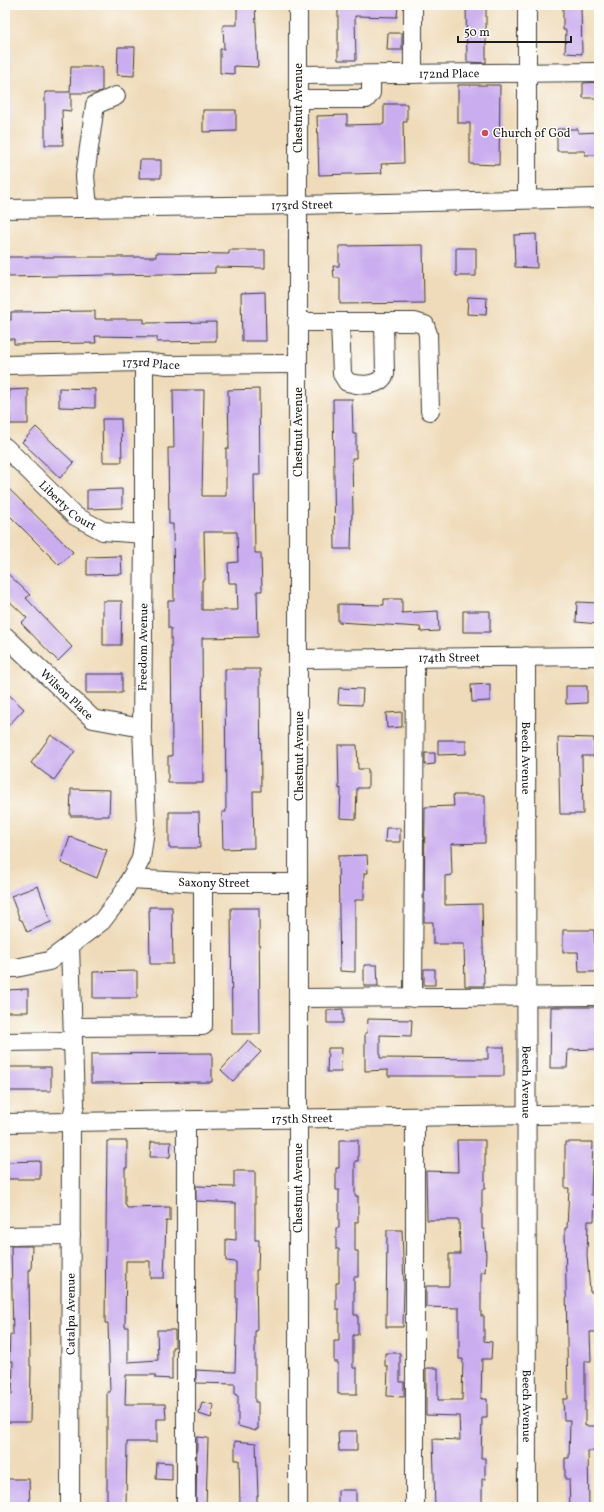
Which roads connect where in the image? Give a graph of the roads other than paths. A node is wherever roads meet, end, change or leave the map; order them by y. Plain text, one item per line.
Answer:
1 (298, 5) edge
2 (413, 5) edge
3 (527, 5) edge
4 (599, 72) edge
5 (527, 73) junction
6 (413, 74) junction
7 (299, 75) junction
8 (371, 75) junction
9 (116, 96) dead end
10 (298, 99) junction
11 (599, 198) edge
12 (527, 199) junction
13 (298, 205) junction
14 (88, 208) junction
15 (5, 209) edge
16 (297, 322) junction
17 (340, 322) junction
18 (384, 322) junction
19 (144, 362) junction
20 (297, 364) junction
21 (5, 365) edge
22 (430, 411) dead end
23 (5, 447) edge
24 (144, 534) junction
25 (5, 636) edge
26 (526, 656) junction
27 (599, 656) edge
28 (415, 658) junction
29 (300, 659) junction
30 (142, 728) junction
31 (130, 879) junction
32 (203, 883) junction
33 (298, 883) junction
34 (70, 945) junction
35 (5, 968) edge
36 (599, 996) edge
37 (299, 998) junction
38 (413, 998) junction
39 (525, 998) junction
40 (73, 1034) junction
41 (5, 1042) edge
42 (599, 1114) edge
43 (525, 1115) junction
44 (415, 1117) junction
45 (298, 1119) junction
46 (186, 1120) junction
47 (71, 1122) junction
48 (5, 1123) edge
49 (71, 1235) junction
50 (5, 1236) edge
51 (70, 1507) edge
52 (186, 1507) edge
53 (298, 1507) edge
54 (415, 1507) edge
55 (527, 1507) edge

1 - 7 street, Chestnut Avenue
2 - 6 street
3 - 5 street
4 - 5 street, 172nd Place
5 - 6 street, 172nd Place
5 - 12 street
6 - 8 street, 172nd Place
7 - 8 street, 172nd Place
7 - 10 street, Chestnut Avenue
8 - 10 street
9 - 14 street
10 - 13 street, Chestnut Avenue
11 - 12 street, 173rd Street
12 - 13 street, 173rd Street
13 - 14 street, 173rd Street
13 - 16 street, Chestnut Avenue
14 - 15 street, 173rd Street
16 - 17 street
16 - 20 street, Chestnut Avenue
17 - 18 street
17 - 18 street
18 - 22 street
19 - 20 street, 173rd Place
19 - 21 street, 173rd Place
19 - 24 street, Freedom Avenue
20 - 29 street, Chestnut Avenue
23 - 24 street, Liberty Court
24 - 30 street, Freedom Avenue
25 - 30 street, Wilson Place
26 - 27 street, 174th Street
26 - 28 street, 174th Street
26 - 39 street, Beech Avenue
28 - 29 street, 174th Street
28 - 38 street
29 - 33 street, Chestnut Avenue
30 - 31 street, Freedom Avenue
31 - 32 street, Saxony Street
31 - 34 street, Freedom Avenue
32 - 33 street, Saxony Street
32 - 40 street
33 - 37 street, Chestnut Avenue
34 - 35 street
34 - 40 street, Catalpa Avenue
36 - 39 street
37 - 38 street
37 - 45 street, Chestnut Avenue
38 - 39 street
39 - 43 street, Beech Avenue
40 - 41 street
40 - 47 street, Catalpa Avenue
42 - 43 street, 175th Street
43 - 44 street, 175th Street
43 - 55 street, Beech Avenue
44 - 45 street, 175th Street
44 - 54 street
45 - 46 street, 175th Street
45 - 53 street, Chestnut Avenue
46 - 47 street, 175th Street
46 - 52 street
47 - 48 street, 175th Street
47 - 49 street, Catalpa Avenue
49 - 50 street
49 - 51 street, Catalpa Avenue

